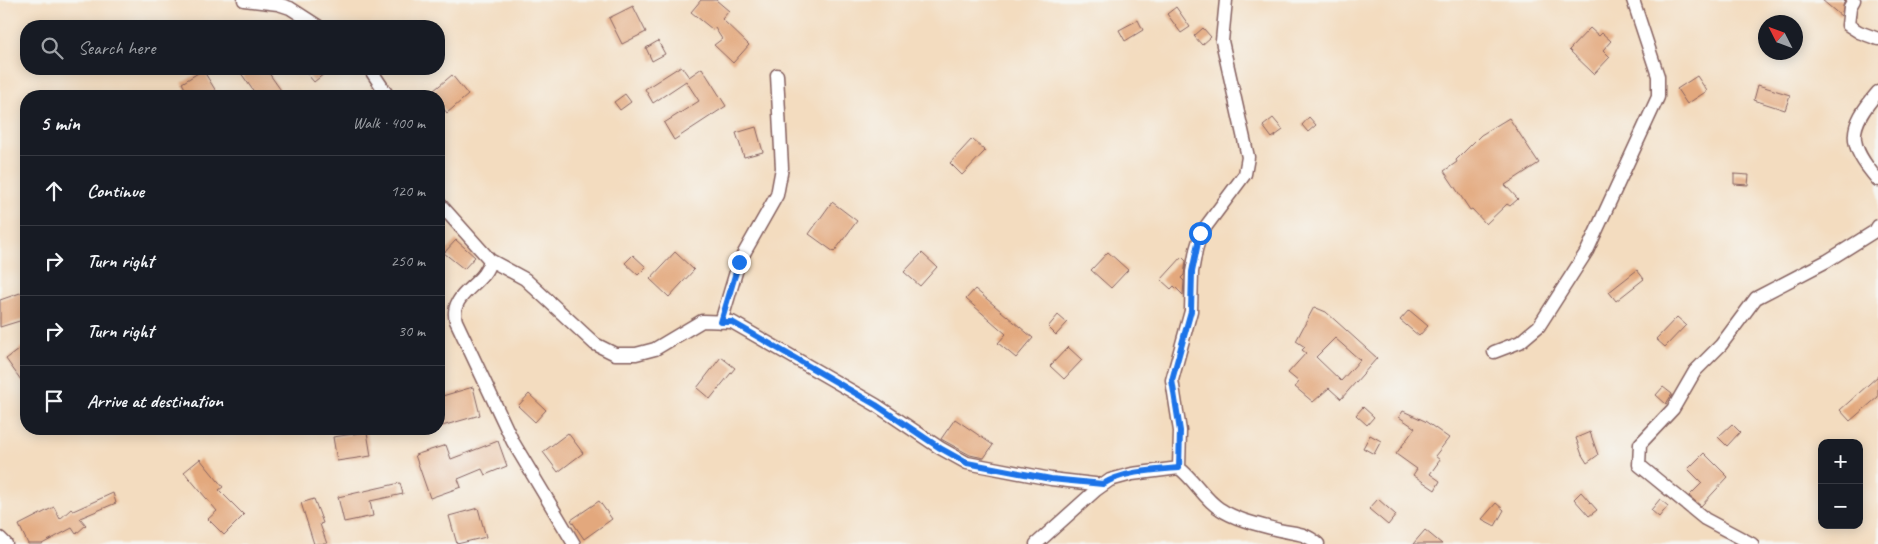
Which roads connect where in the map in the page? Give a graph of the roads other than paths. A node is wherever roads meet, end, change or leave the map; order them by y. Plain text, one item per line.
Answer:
1 (244, 0) edge
2 (1226, 0) edge
3 (1633, 0) edge
4 (1854, 0) edge
5 (309, 20) edge
6 (1878, 40) edge
7 (374, 75) edge
8 (777, 75) dead end
9 (384, 90) edge
10 (1878, 92) edge
11 (1878, 180) edge
12 (445, 209) edge
13 (1878, 226) edge
14 (490, 260) junction
15 (721, 322) junction
16 (1494, 352) dead end
17 (1179, 468) junction
18 (1103, 484) junction
19 (0, 538) edge
20 (6, 544) edge
21 (574, 544) edge
22 (1036, 544) edge
23 (1318, 544) edge
24 (1752, 544) edge

1 - 5 street
2 - 17 street
3 - 16 street
4 - 6 street
7 - 9 street
8 - 15 street
10 - 11 street
12 - 14 street
13 - 24 street
14 - 15 street
14 - 21 street
15 - 18 street
17 - 18 street
17 - 23 street
18 - 22 street
19 - 20 street

